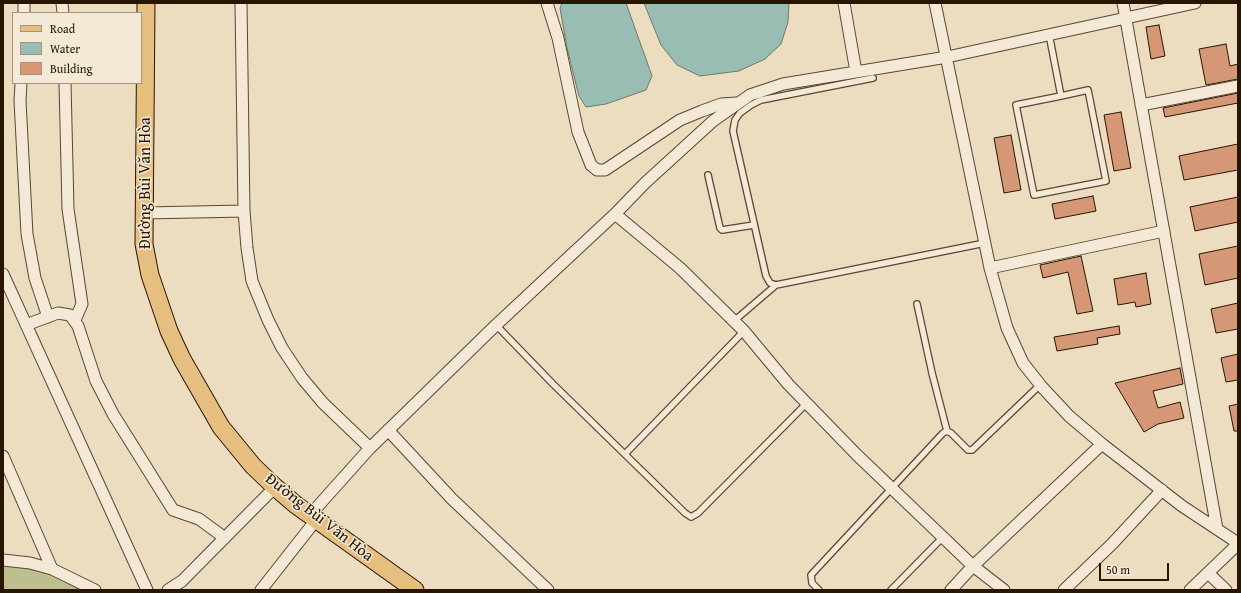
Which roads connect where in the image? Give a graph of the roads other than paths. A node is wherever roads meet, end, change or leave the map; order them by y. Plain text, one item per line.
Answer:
1 (146, 3) edge
2 (241, 3) edge
3 (547, 3) edge
4 (844, 3) edge
5 (935, 3) edge
6 (1123, 3) edge
7 (1195, 3) edge
8 (1126, 17) junction
9 (1049, 34) junction
10 (947, 57) junction
11 (856, 72) junction
12 (873, 78) dead end
13 (21, 84) edge
14 (65, 84) edge
15 (1238, 86) edge
16 (1062, 96) junction
17 (737, 103) junction
18 (1141, 105) junction
19 (708, 175) dead end
20 (244, 211) junction
21 (144, 213) junction
22 (615, 214) junction
23 (754, 225) junction
24 (1164, 231) junction
25 (985, 243) junction
26 (990, 268) junction
27 (3, 274) edge
28 (776, 285) junction
29 (917, 304) dead end
30 (48, 317) junction
31 (75, 320) junction
32 (734, 321) junction
33 (26, 325) junction
34 (496, 326) junction
35 (744, 331) junction
36 (1040, 385) junction
37 (806, 403) junction
38 (388, 430) junction
39 (947, 431) junction
40 (1102, 444) junction
41 (370, 448) junction
42 (625, 454) junction
43 (3, 456) edge
44 (275, 487) junction
45 (892, 489) junction
46 (1162, 490) junction
47 (313, 518) junction
48 (1217, 529) junction
49 (943, 537) junction
50 (226, 538) junction
51 (1238, 544) edge
52 (3, 560) edge
53 (973, 566) junction
54 (52, 569) junction
55 (1208, 573) junction
56 (404, 587) edge
57 (94, 590) edge
58 (146, 590) edge
59 (168, 590) edge
60 (261, 590) edge
61 (548, 590) edge
62 (819, 590) edge
63 (891, 590) edge
64 (951, 590) edge
65 (1004, 590) edge
66 (1064, 590) edge
67 (1190, 590) edge
68 (1226, 590) edge

1 - 21 main road, Đường Bùi Văn Hòa
2 - 20 street
3 - 17 street
4 - 11 street
5 - 10 street
6 - 8 street
7 - 8 street
8 - 9 street
8 - 18 street
9 - 10 street
9 - 16 lane
10 - 11 street
10 - 25 street
11 - 17 street
12 - 23 lane
13 - 30 street
14 - 31 street
15 - 18 street
16 - 16 lane
17 - 22 street
18 - 24 street
19 - 23 lane
20 - 21 street
20 - 41 street
21 - 44 main road, Đường Bùi Văn Hòa
22 - 32 street
22 - 34 street
23 - 28 lane
24 - 26 street
24 - 48 street
25 - 26 street
25 - 28 lane
26 - 36 street
27 - 33 street
28 - 32 lane
29 - 39 lane
30 - 31 street
30 - 33 street
31 - 50 street
32 - 35 street
33 - 58 street
34 - 38 street
34 - 42 lane
35 - 37 street
35 - 42 lane
36 - 39 lane
36 - 40 street
37 - 42 lane
37 - 45 street
38 - 41 street
38 - 61 street
39 - 45 lane
40 - 46 street
40 - 53 street
41 - 47 street
43 - 54 street
44 - 47 main road, Đường Bùi Văn Hòa
44 - 50 street
45 - 49 street
45 - 62 lane
46 - 48 street
46 - 66 street
47 - 56 main road, Đường Bùi Văn Hòa
47 - 60 street
48 - 51 street
49 - 53 street
49 - 63 lane
50 - 59 street
51 - 55 street
52 - 54 street
53 - 64 street
53 - 65 street
54 - 57 street
55 - 67 street
55 - 68 street

